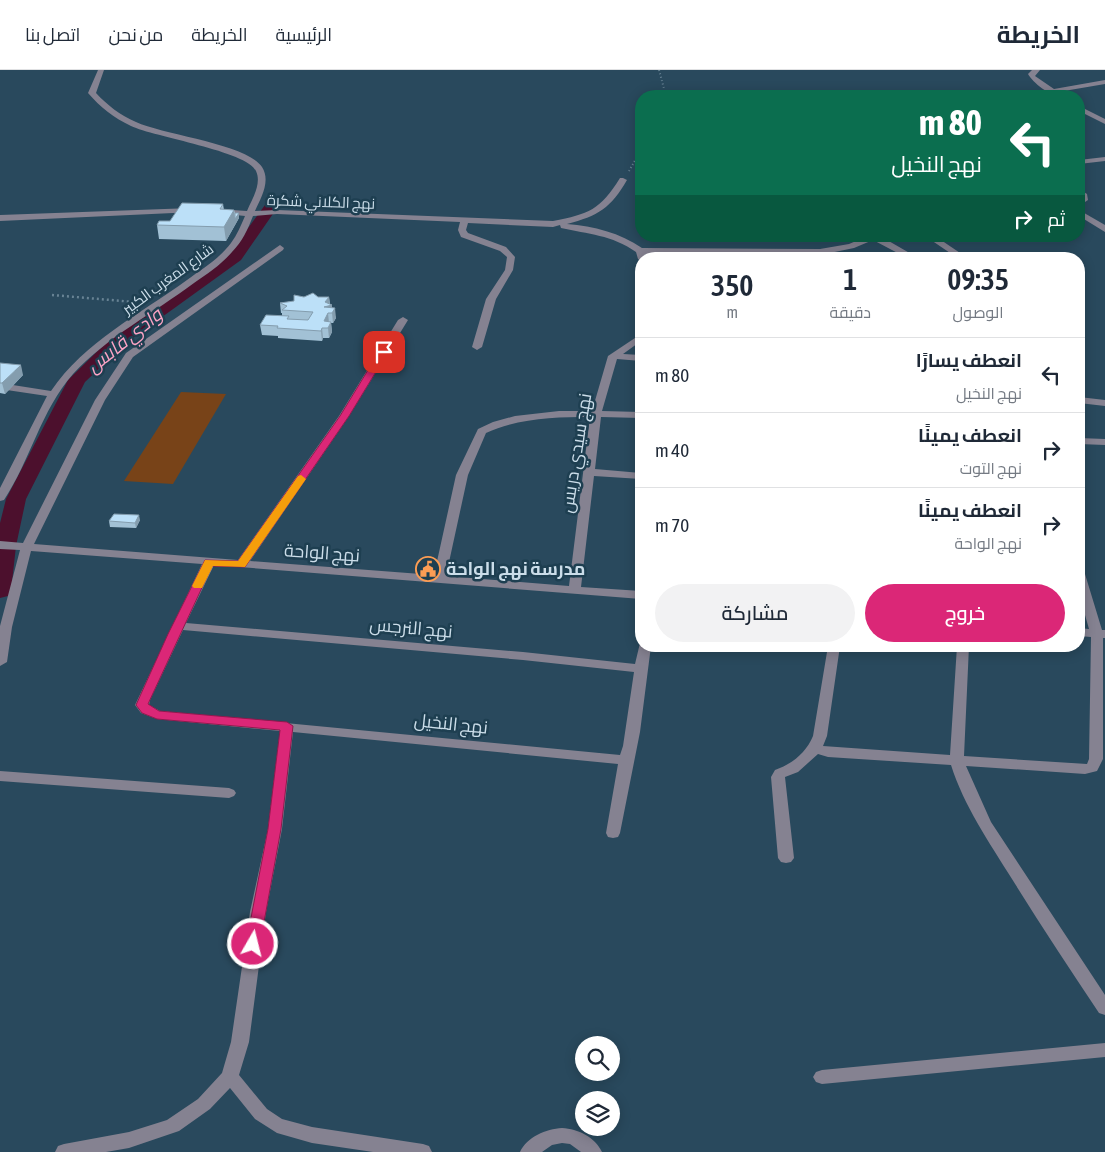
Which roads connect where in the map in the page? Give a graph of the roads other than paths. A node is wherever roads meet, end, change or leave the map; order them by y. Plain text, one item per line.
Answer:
1 (101, 70) edge
2 (1037, 70) edge
3 (1105, 82) edge
4 (1049, 90) edge
5 (1063, 90) edge
6 (1085, 111) edge
7 (1105, 122) edge
8 (1105, 158) edge
9 (1085, 161) edge
10 (623, 180) road end
11 (202, 210) edge
12 (212, 210) edge
13 (250, 214) junction
14 (1085, 216) edge
15 (0, 218) edge
16 (464, 222) junction
17 (554, 224) junction
18 (1105, 229) edge
19 (862, 242) edge
20 (884, 242) edge
21 (938, 242) edge
22 (280, 248) dead end
23 (638, 252) edge
24 (830, 252) edge
25 (903, 252) edge
26 (954, 252) edge
27 (403, 320) dead end
28 (635, 341) edge
29 (477, 346) dead end
30 (613, 356) junction
31 (635, 358) edge
32 (0, 386) edge
33 (52, 394) junction
34 (1085, 401) edge
35 (1105, 403) edge
36 (596, 413) junction
37 (635, 414) edge
38 (1085, 441) edge
39 (1105, 442) edge
40 (589, 472) junction
41 (635, 476) edge
42 (0, 498) edge
43 (0, 545) edge
44 (26, 548) junction
45 (209, 563) junction
46 (241, 565) junction
47 (440, 579) junction
48 (575, 589) junction
49 (1085, 590) edge
50 (635, 594) edge
51 (179, 626) junction
52 (1085, 633) edge
53 (1101, 634) edge
54 (644, 652) edge
55 (833, 652) edge
56 (963, 652) edge
57 (0, 662) edge
58 (640, 669) junction
59 (287, 726) junction
60 (815, 749) junction
61 (626, 760) junction
62 (957, 760) junction
63 (0, 776) edge
64 (229, 793) dead end
65 (613, 833) dead end
66 (786, 858) dead end
67 (1105, 1008) edge
68 (1105, 1050) edge
69 (230, 1076) junction
70 (822, 1076) dead end
71 (64, 1152) edge
72 (423, 1152) edge
73 (529, 1152) edge
74 (593, 1152) edge

1 - 13 street, شارع المغرب الكبير
2 - 4 street
3 - 5 street
6 - 7 street
8 - 9 street
10 - 17 street, نهج الكلاني شكرة
11 - 15 street
12 - 13 street, نهج الكلاني شكرة
13 - 16 street, نهج الكلاني شكرة
13 - 33 street, شارع المغرب الكبير
14 - 18 street
16 - 17 street, نهج الكلاني شكرة
16 - 29 street
17 - 23 street
19 - 24 street
20 - 25 street
21 - 26 street
22 - 44 street
27 - 46 street
28 - 30 street
30 - 31 street
30 - 36 street, نهج سيدي دريس
32 - 33 street
33 - 42 street, شارع المغرب الكبير
34 - 35 street
36 - 37 street
36 - 40 street, نهج سيدي دريس
36 - 47 street
38 - 39 street
40 - 41 street
40 - 48 street, نهج سيدي دريس
43 - 44 street, نهج الواحة
44 - 45 street, نهج الواحة
44 - 57 street
45 - 46 street, نهج الواحة
45 - 51 street
46 - 47 street, نهج الواحة
47 - 48 street, نهج الواحة
48 - 50 street, نهج الواحة
49 - 53 street
51 - 58 street, نهج النرجس
51 - 59 street, نهج النخيل
52 - 53 street
53 - 62 street
54 - 58 street
55 - 60 street
56 - 62 street
58 - 61 street
59 - 61 street, نهج النخيل
59 - 69 street
60 - 62 street
60 - 66 street
61 - 65 street
62 - 67 street
63 - 64 street
68 - 70 street
69 - 71 street
69 - 72 street
73 - 74 street

